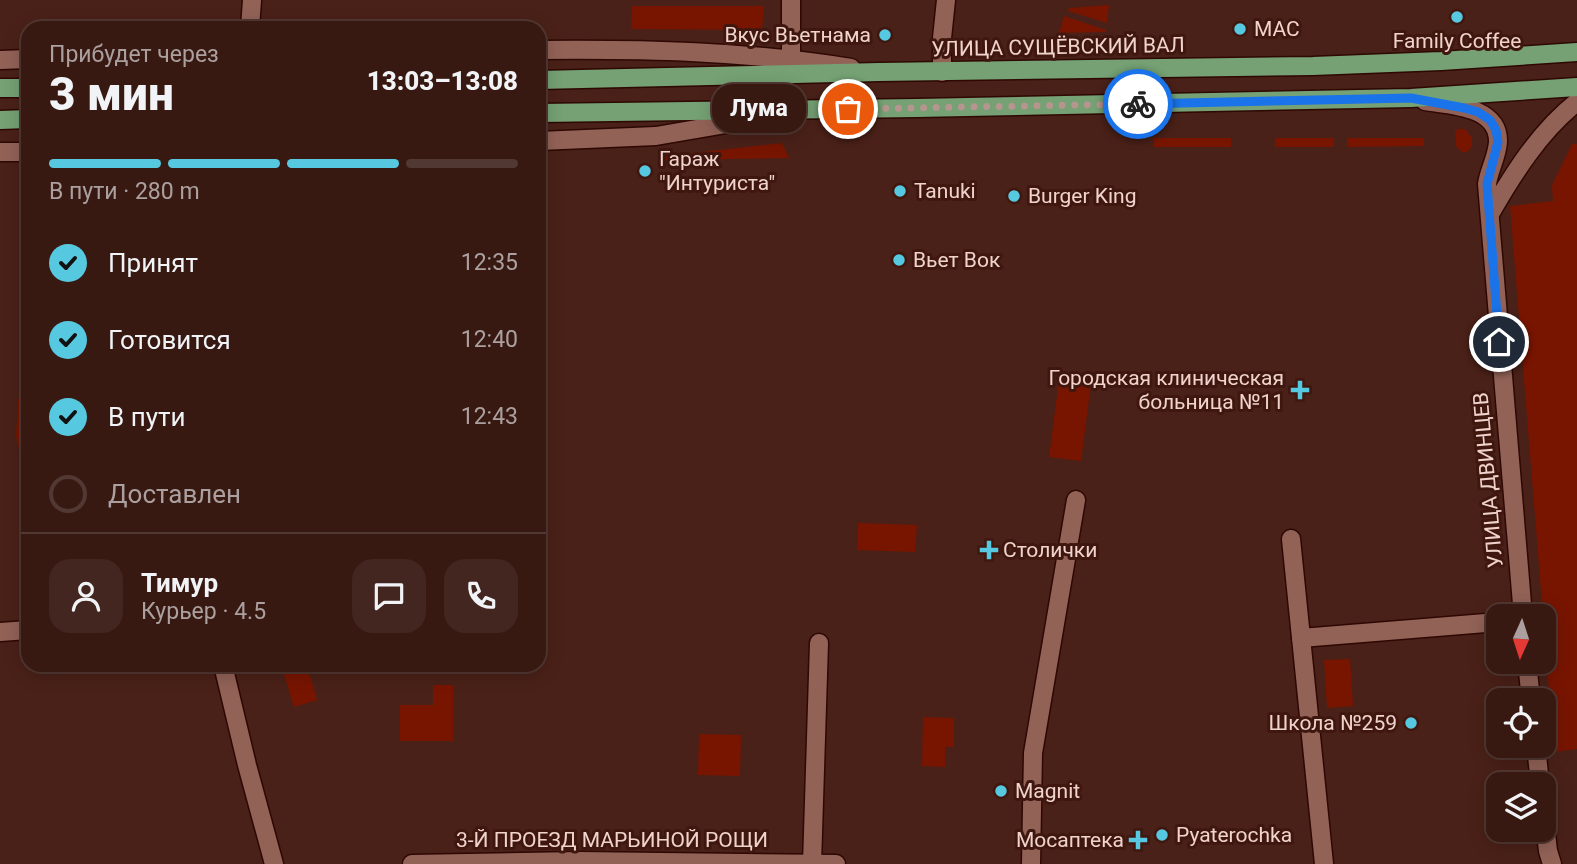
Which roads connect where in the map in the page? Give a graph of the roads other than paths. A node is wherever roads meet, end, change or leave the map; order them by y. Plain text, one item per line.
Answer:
1 (252, 0) edge
2 (792, 0) edge
3 (946, 0) edge
4 (252, 21) edge
5 (546, 50) edge
6 (1577, 52) edge
7 (791, 58) junction
8 (21, 59) edge
9 (0, 60) edge
10 (879, 72) junction
11 (942, 72) junction
12 (546, 80) edge
13 (1577, 87) edge
14 (0, 88) edge
15 (21, 88) edge
16 (1411, 98) junction
17 (1577, 102) edge
18 (807, 110) junction
19 (546, 113) edge
20 (21, 119) edge
21 (0, 120) edge
22 (546, 141) edge
23 (0, 152) edge
24 (21, 152) edge
25 (1490, 214) junction
26 (1076, 500) dead end
27 (1291, 539) dead end
28 (1522, 604) edge
29 (1486, 623) edge
30 (21, 630) edge
31 (0, 632) edge
32 (1301, 638) junction
33 (819, 643) dead end
34 (225, 672) edge
35 (1547, 842) edge
36 (579, 862) edge
37 (275, 864) edge
38 (412, 864) edge
39 (812, 864) edge
40 (836, 864) edge
41 (1031, 864) edge
42 (1324, 864) edge
43 (1552, 864) edge

1 - 4 street
2 - 7 street
3 - 11 street
5 - 7 street
6 - 11 main road, УЛИЦА СУЩЁВСКИЙ ВАЛ
7 - 10 street
8 - 9 street
10 - 11 main road, УЛИЦА СУЩЁВСКИЙ ВАЛ
10 - 12 main road, УЛИЦА СУЩЁВСКИЙ ВАЛ
13 - 16 main road
14 - 15 main road
16 - 18 main road
16 - 25 street, УЛИЦА ДВИНЦЕВ
17 - 25 street
18 - 19 main road
18 - 22 street
20 - 21 main road
23 - 24 street
25 - 28 street, УЛИЦА ДВИНЦЕВ
26 - 41 street
27 - 32 street
29 - 32 street
30 - 31 street
32 - 42 street
33 - 39 street
34 - 37 street
35 - 43 street
36 - 38 street, 3-Й ПРОЕЗД МАРЬИНОЙ РОЩИ
36 - 39 street, 3-Й ПРОЕЗД МАРЬИНОЙ РОЩИ
39 - 40 street, 3-Й ПРОЕЗД МАРЬИНОЙ РОЩИ

